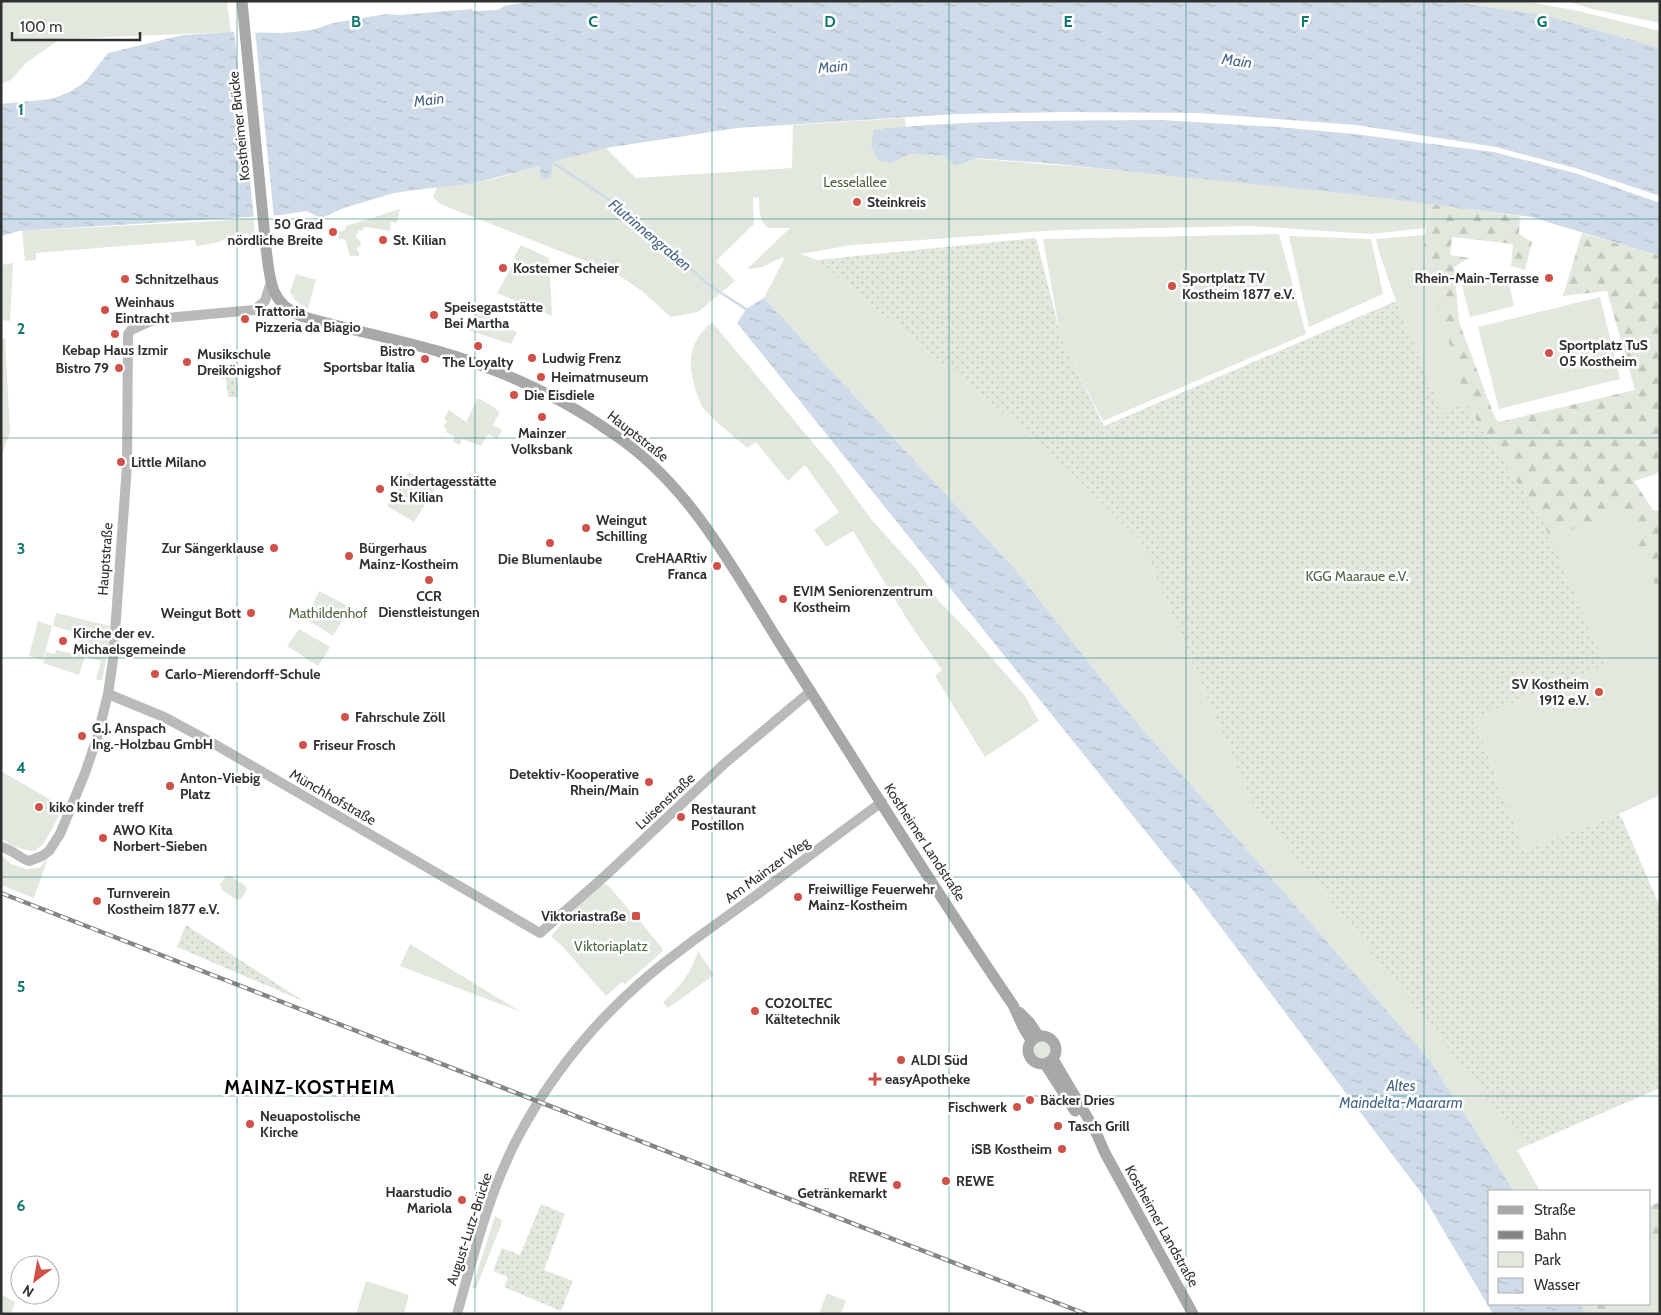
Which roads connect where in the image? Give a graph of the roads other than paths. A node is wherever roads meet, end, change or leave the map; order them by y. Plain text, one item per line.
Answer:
1 (242, 1) edge
2 (271, 282) junction
3 (254, 310) junction
4 (292, 313) junction
5 (811, 691) junction
6 (108, 694) junction
7 (882, 802) junction
8 (1, 847) edge
9 (540, 933) joint
10 (669, 960) joint
11 (1034, 1038) junction
12 (1049, 1061) junction
13 (457, 1314) edge
14 (1193, 1314) edge

1 - 2 main road, Kostheimer Brücke
2 - 3 street
2 - 4 main road
3 - 4 street, Hauptstraße
3 - 6 street, Hauptstraße
4 - 5 main road, Hauptstraße
5 - 7 main road, Kostheimer Landstraße
5 - 9 street, Luisenstraße
6 - 8 street, Hauptstraße
6 - 9 street, Münchhofstraße
7 - 10 street, Am Mainzer Weg
7 - 11 main road, Kostheimer Landstraße
10 - 13 street, August-Lutz-Brücke
11 - 12 main road
11 - 12 main road
12 - 14 main road, Kostheimer Landstraße

